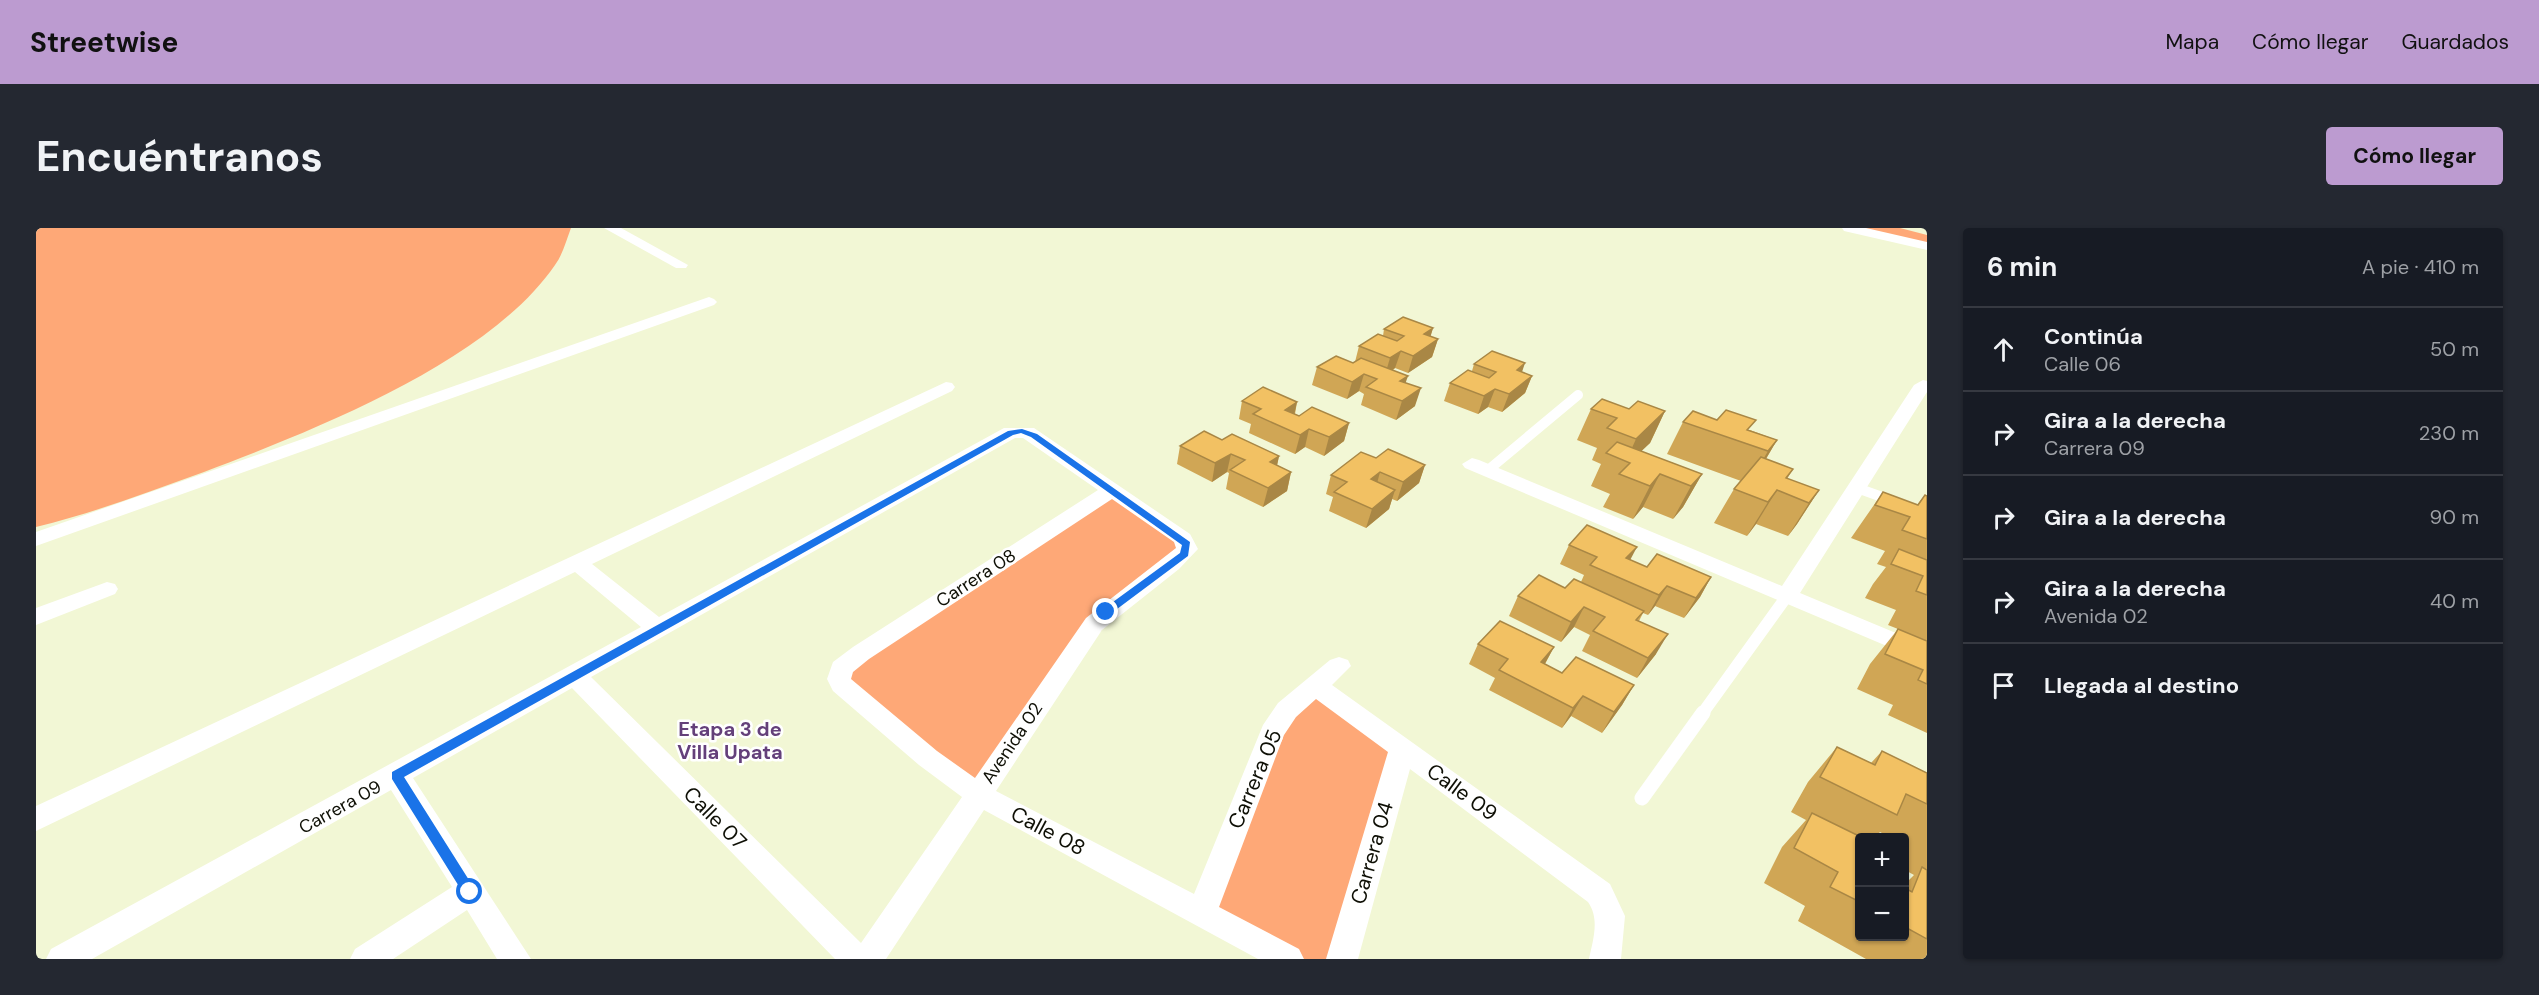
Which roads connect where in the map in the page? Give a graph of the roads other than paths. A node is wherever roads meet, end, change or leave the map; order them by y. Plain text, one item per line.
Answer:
1 (611, 228) edge
2 (647, 228) edge
3 (1849, 228) edge
4 (624, 235) junction
5 (1927, 246) edge
6 (681, 265) dead end
7 (709, 302) dead end
8 (946, 387) dead end
9 (1923, 392) edge
10 (1578, 395) dead end
11 (1480, 468) joint
12 (1857, 488) junction
13 (1112, 490) junction
14 (1927, 513) edge
15 (36, 539) edge
16 (577, 563) junction
17 (107, 589) dead end
18 (1787, 596) junction
19 (36, 617) edge
20 (658, 629) junction
21 (1927, 655) edge
22 (1339, 666) dead end
23 (842, 668) joint
24 (575, 676) junction
25 (1316, 686) junction
26 (1402, 748) junction
27 (397, 776) junction
28 (978, 794) junction
29 (1642, 798) dead end
30 (36, 819) edge
31 (470, 892) junction
32 (1201, 913) junction
33 (871, 957) edge
34 (62, 959) edge
35 (366, 959) edge
36 (515, 959) edge
37 (1287, 959) edge
38 (1342, 959) edge
39 (1605, 959) edge

1 - 4 street
2 - 4 street
3 - 5 street
4 - 6 street
7 - 15 street
8 - 16 street
9 - 12 street
10 - 11 lane
11 - 18 street
12 - 14 lane
12 - 18 street
13 - 20 street, Carrera 09
13 - 23 street, Carrera 08
13 - 28 street, Avenida 02
16 - 20 street
16 - 30 street
17 - 19 street
18 - 21 street
18 - 29 lane
20 - 24 street, Carrera 09
22 - 25 street, Carrera 05
23 - 28 street, Calle 08
24 - 27 street, Carrera 09
24 - 33 street, Calle 07
25 - 26 street, Calle 09
25 - 32 street, Carrera 05
26 - 38 street, Carrera 04
26 - 39 street, Calle 09
27 - 31 street
27 - 34 street, Carrera 09
28 - 32 street, Calle 08
28 - 33 street, Avenida 02
31 - 35 street
31 - 36 street
32 - 37 street, Calle 08

